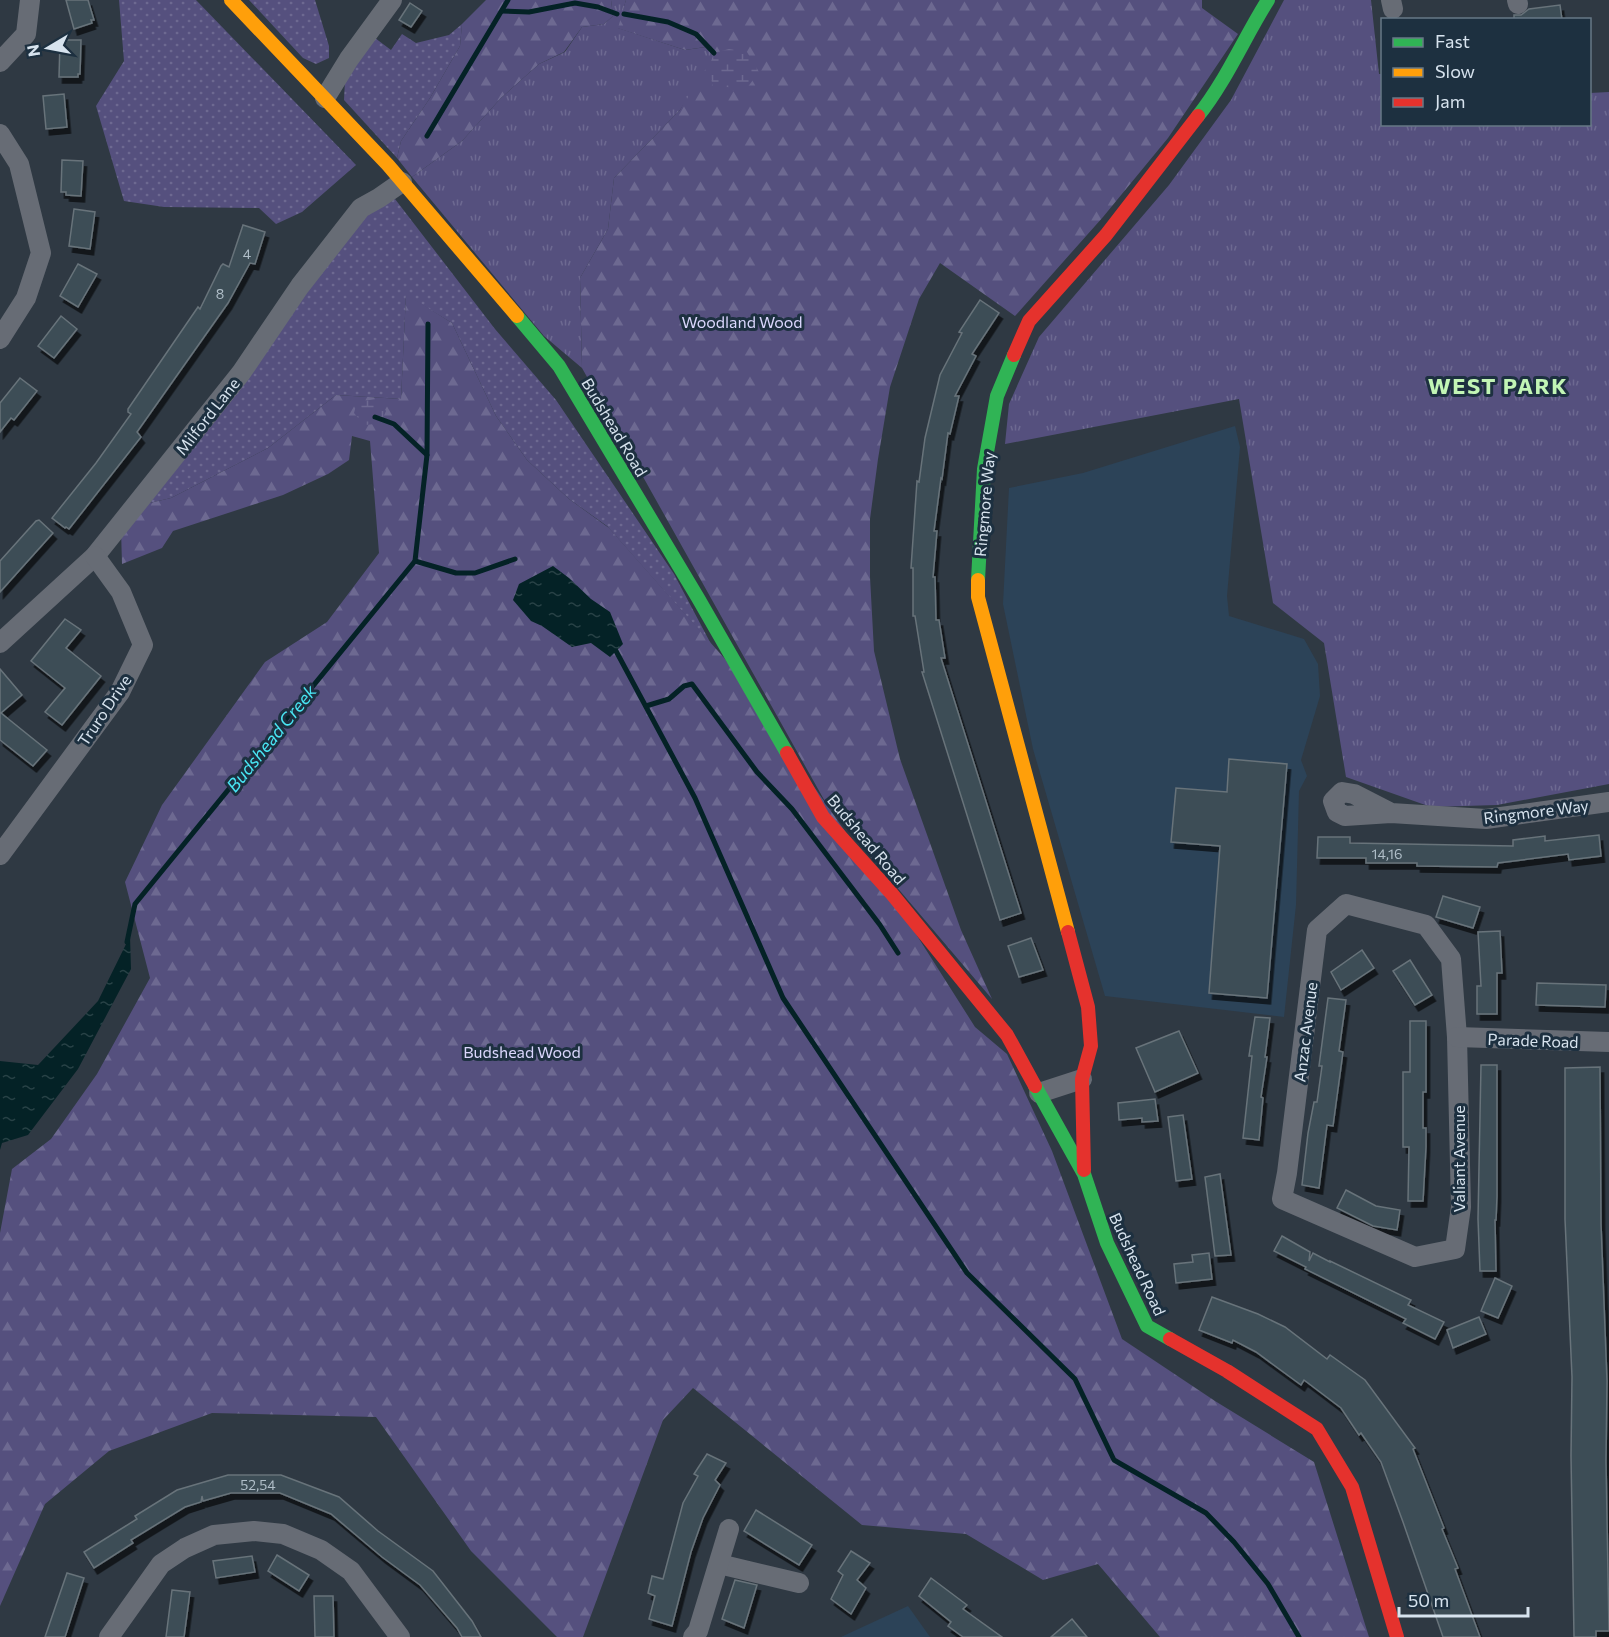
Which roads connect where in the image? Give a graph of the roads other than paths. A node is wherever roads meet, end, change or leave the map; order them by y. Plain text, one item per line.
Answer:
1 (30, 0) edge
2 (231, 0) edge
3 (392, 0) edge
4 (1268, 0) edge
5 (0, 62) edge
6 (325, 98) junction
7 (0, 134) edge
8 (402, 182) junction
9 (0, 339) edge
10 (95, 556) junction
11 (0, 644) edge
12 (1609, 802) edge
13 (1391, 813) dead end
14 (0, 855) edge
15 (1457, 1037) junction
16 (1609, 1042) edge
17 (1082, 1079) junction
18 (1039, 1093) junction
19 (1287, 1173) joint
20 (1084, 1174) junction
21 (729, 1529) dead end
22 (719, 1564) junction
23 (799, 1583) dead end
24 (114, 1634) edge
25 (400, 1637) edge
26 (693, 1637) edge
27 (1397, 1637) edge

1 - 5 street
2 - 6 street, Budshead Road
3 - 6 street
4 - 17 street, Ringmore Way
6 - 8 street, Budshead Road
7 - 9 street
8 - 10 street, Milford Lane
8 - 18 street, Budshead Road
10 - 11 street, Milford Lane
10 - 14 street, Truro Drive
12 - 13 street, Ringmore Way
15 - 16 street, Parade Road
15 - 19 street, Valiant Avenue
15 - 19 street, Anzac Avenue
17 - 18 street
17 - 20 street, Ringmore Way
18 - 20 street, Budshead Road
20 - 27 street, Budshead Road
21 - 22 street
22 - 23 street
22 - 26 street
24 - 25 street

